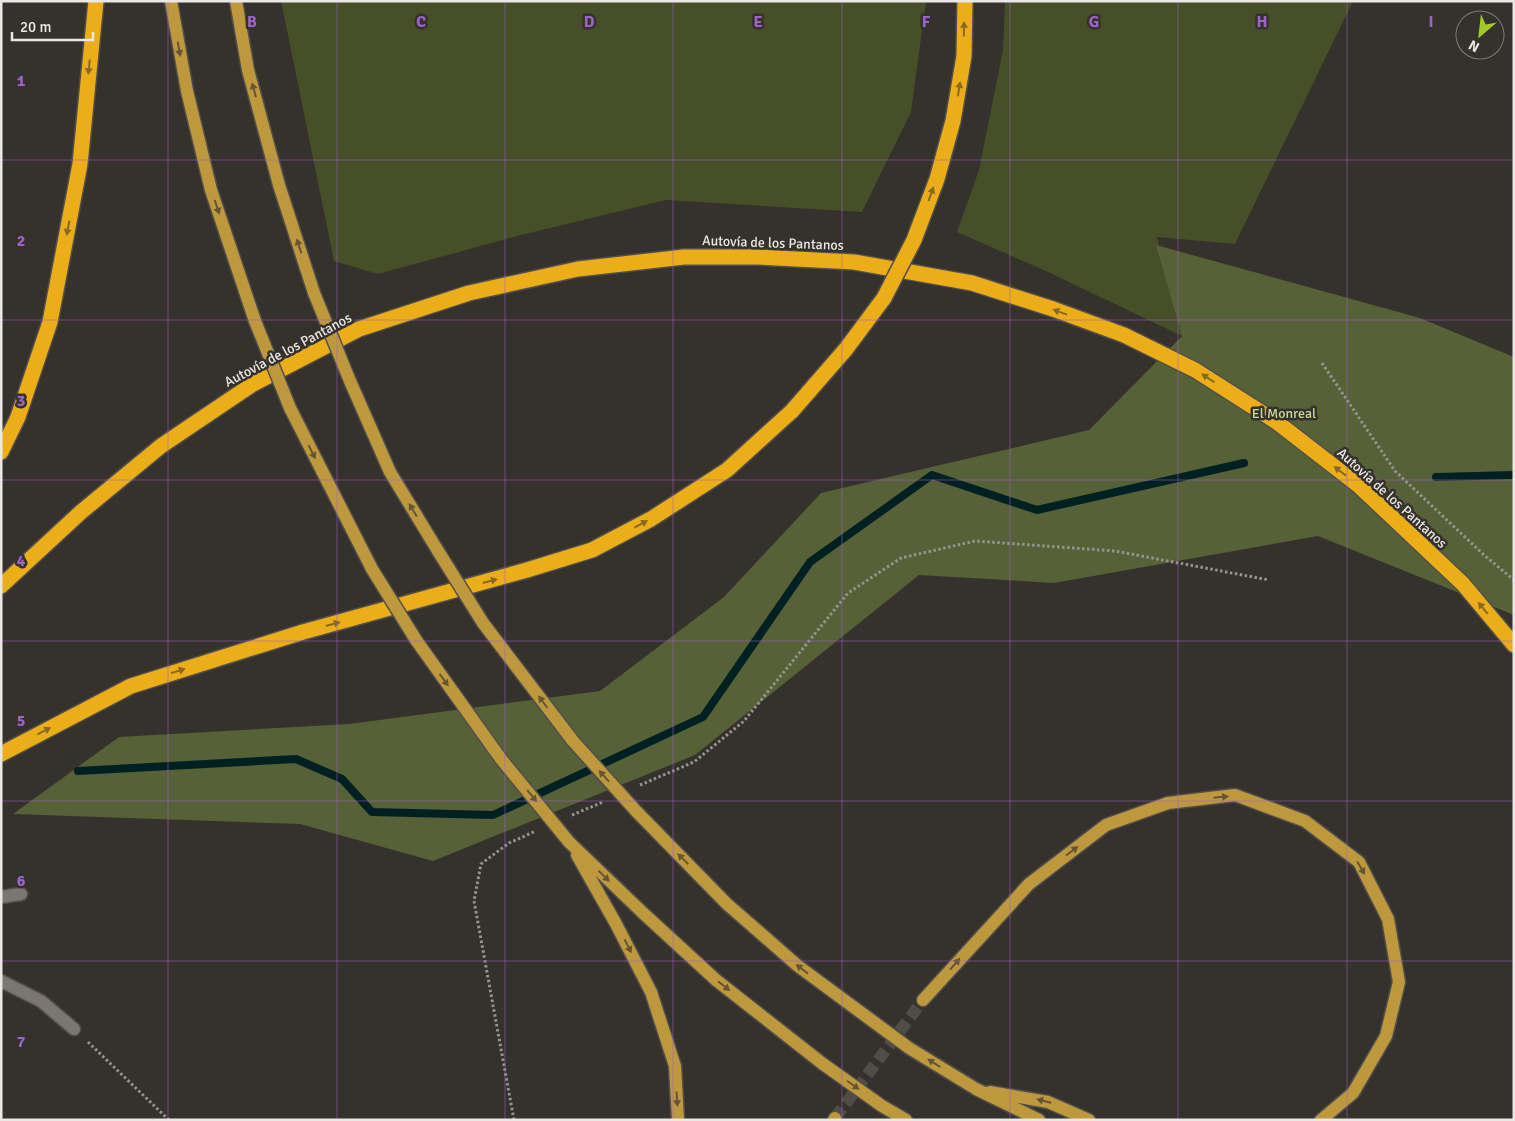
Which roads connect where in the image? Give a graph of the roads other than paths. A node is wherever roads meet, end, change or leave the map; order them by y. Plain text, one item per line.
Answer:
1 (96, 1) edge
2 (171, 1) edge
3 (236, 1) edge
4 (965, 1) edge
5 (1, 452) edge
6 (1, 586) edge
7 (1514, 645) edge
8 (1, 754) edge
9 (570, 842) junction
10 (21, 894) dead end
11 (1, 897) edge
12 (1, 982) edge
13 (922, 1000) tunnel mouth
14 (74, 1029) road end
15 (976, 1089) junction
16 (678, 1120) edge
17 (906, 1120) edge
18 (1039, 1120) edge
19 (1089, 1120) edge
20 (1321, 1120) edge

1 -> 5 highway
2 -> 9 main road, bridge
15 -> 3 main road, bridge
8 -> 4 highway, bridge
7 -> 6 highway, Autovía de los Pantanos
9 -> 16 main road
9 -> 17 main road
10 - 11 lane
12 - 14 lane
13 -> 20 main road
15 - 18 main road
19 -> 15 main road

